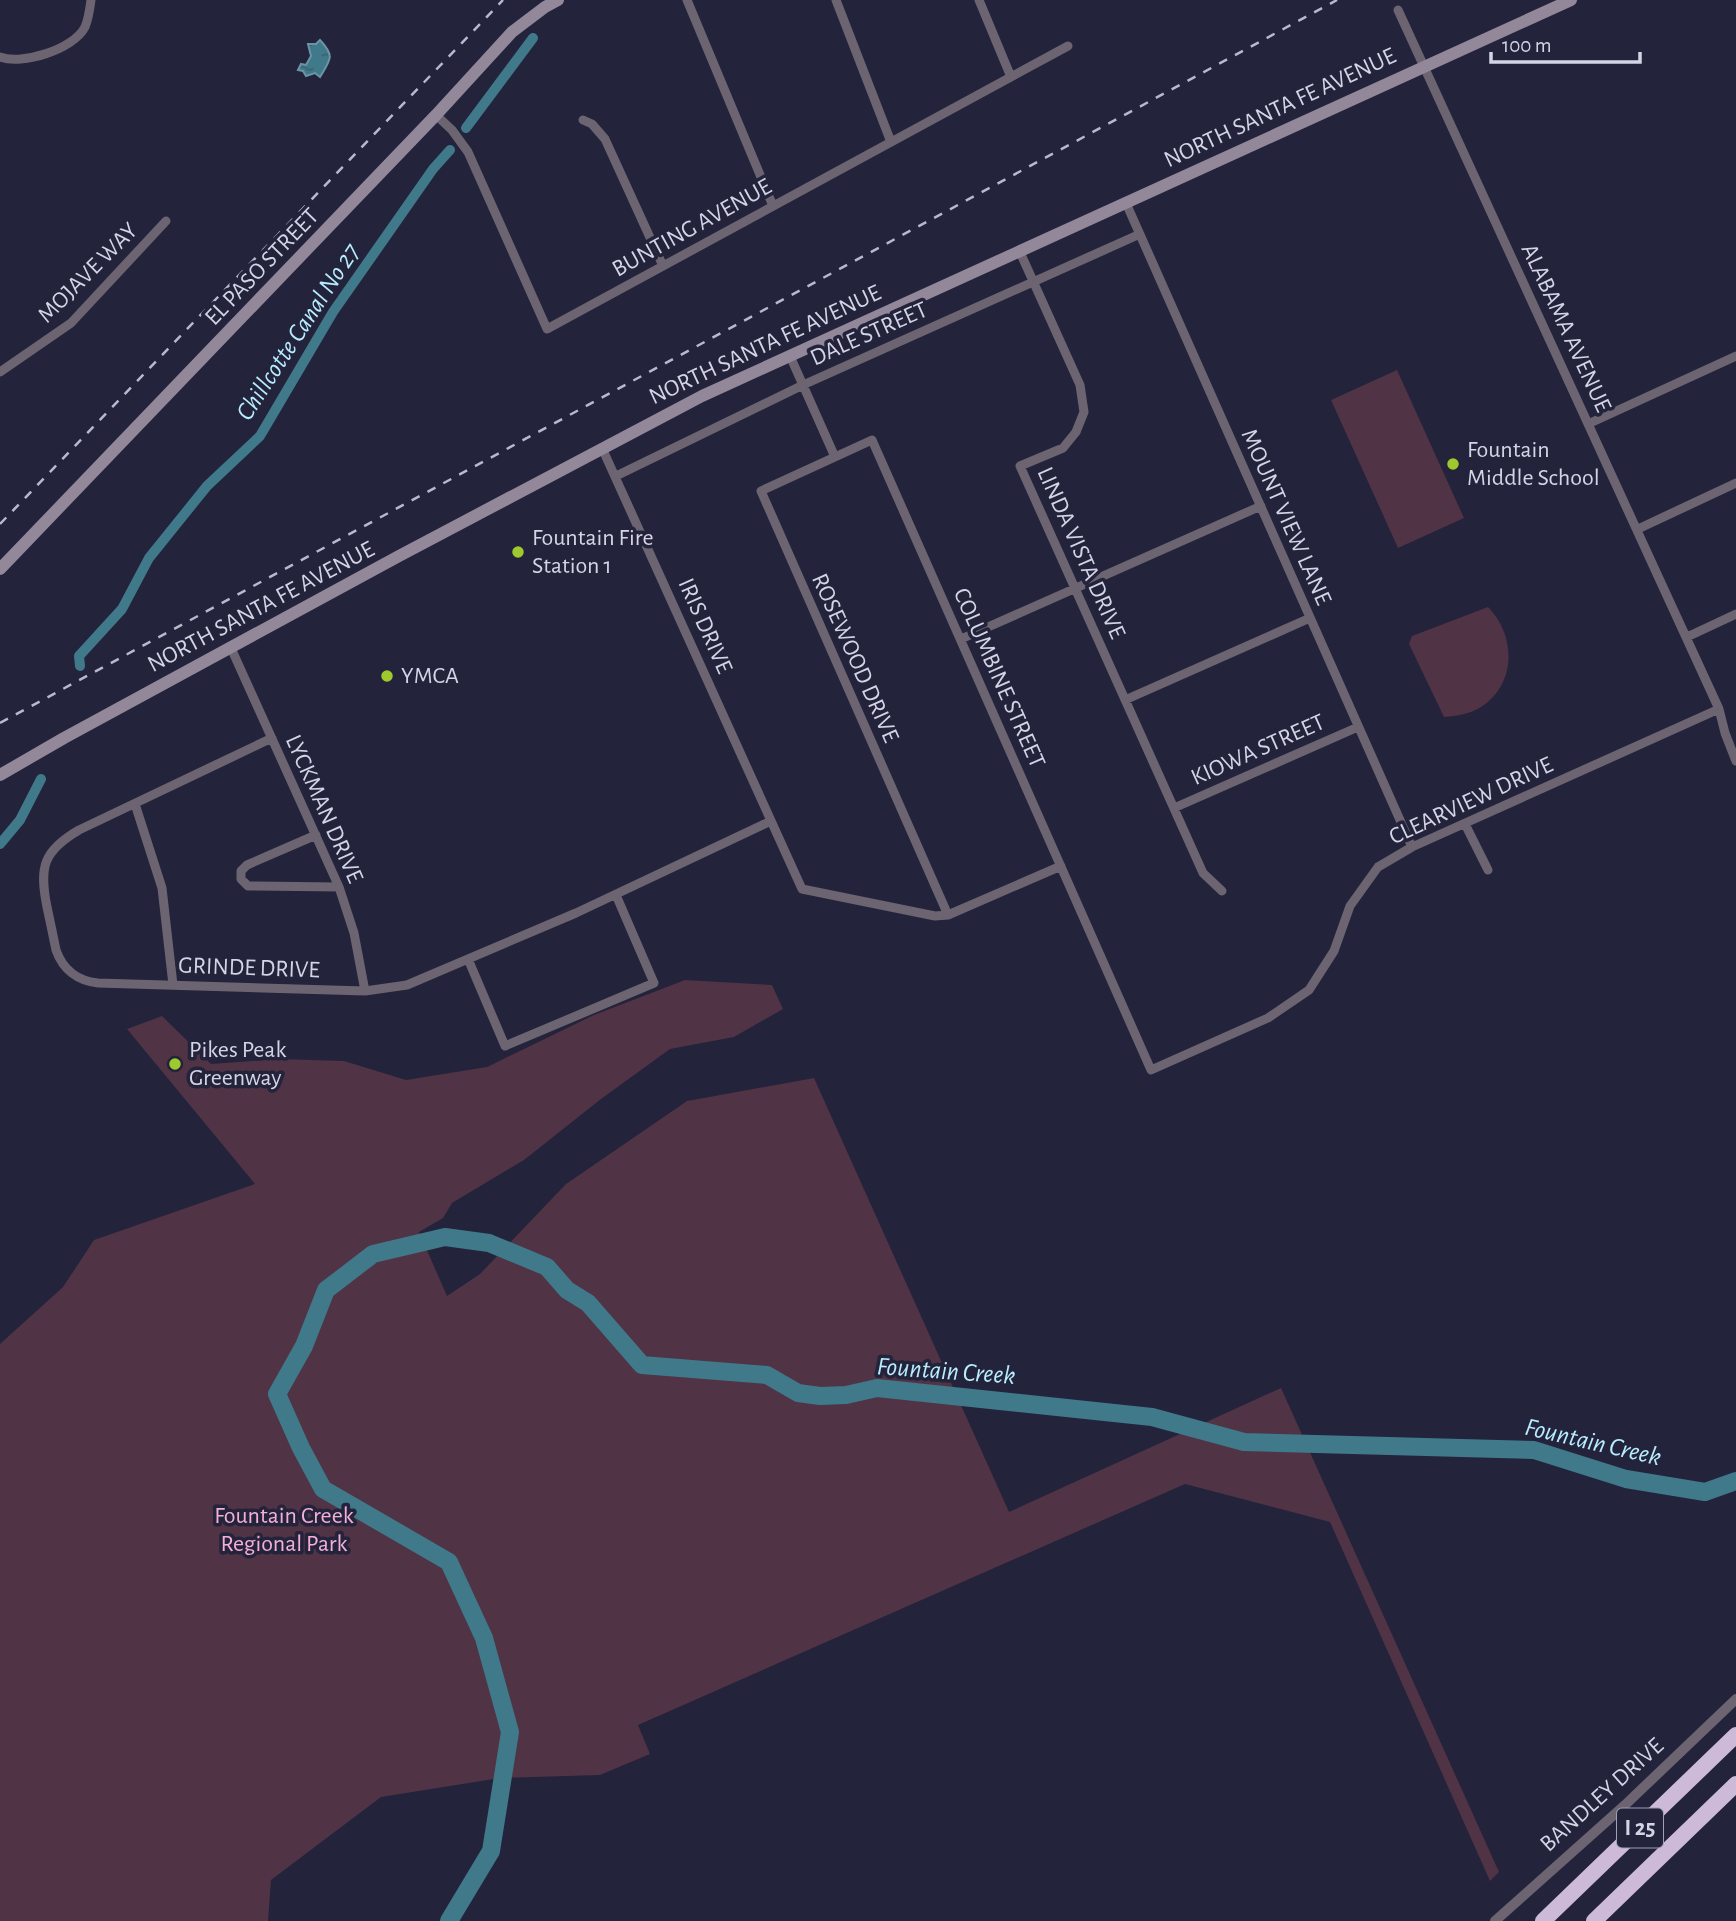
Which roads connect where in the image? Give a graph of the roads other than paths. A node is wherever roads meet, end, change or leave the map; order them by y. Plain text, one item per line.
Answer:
1 (91, 0) edge
2 (558, 0) edge
3 (687, 0) edge
4 (836, 0) edge
5 (979, 0) edge
6 (1571, 0) edge
7 (1398, 10) dead end
8 (1068, 46) dead end
9 (0, 60) edge
10 (1424, 66) junction
11 (1011, 77) junction
12 (436, 115) junction
13 (583, 120) dead end
14 (891, 142) junction
15 (1126, 203) junction
16 (773, 206) junction
17 (166, 221) dead end
18 (1140, 234) junction
19 (1019, 250) junction
20 (663, 266) junction
21 (1033, 281) junction
22 (789, 356) junction
23 (1736, 356) edge
24 (0, 372) edge
25 (803, 385) junction
26 (1588, 424) junction
27 (602, 448) junction
28 (835, 457) junction
29 (616, 476) junction
30 (1736, 483) edge
31 (1261, 506) junction
32 (1638, 529) junction
33 (0, 569) edge
34 (1075, 589) junction
35 (1736, 614) edge
36 (1310, 618) junction
37 (1687, 637) junction
38 (961, 639) junction
39 (231, 648) junction
40 (1125, 700) junction
41 (1719, 709) junction
42 (1358, 727) junction
43 (272, 738) junction
44 (1736, 761) edge
45 (0, 775) edge
46 (135, 804) junction
47 (1174, 808) junction
48 (771, 821) junction
49 (1465, 824) junction
50 (316, 835) junction
51 (1412, 847) junction
52 (1061, 866) junction
53 (1488, 870) dead end
54 (339, 887) junction
55 (1222, 891) dead end
56 (616, 895) junction
57 (948, 915) junction
58 (468, 959) junction
59 (173, 985) junction
60 (365, 991) junction
61 (1151, 1070) joint
62 (1736, 1699) edge
63 (1736, 1735) edge
64 (1736, 1784) edge
65 (1495, 1921) edge
66 (1543, 1921) edge
67 (1594, 1921) edge

1 - 9 street
2 - 12 main road, EL PASO STREET
3 - 16 street
4 - 14 street
5 - 11 street
6 - 10 main road, NORTH SANTA FE AVENUE
7 - 10 street, ALABAMA AVENUE
8 - 11 street, BUNTING AVENUE
10 - 15 main road, NORTH SANTA FE AVENUE
10 - 26 street, ALABAMA AVENUE
11 - 14 street, BUNTING AVENUE
12 - 20 street, BUNTING AVENUE
12 - 33 main road, EL PASO STREET
13 - 20 street
14 - 16 street, BUNTING AVENUE
15 - 18 street, MOUNT VIEW LANE
15 - 19 main road, NORTH SANTA FE AVENUE
16 - 20 street, BUNTING AVENUE
17 - 24 street, MOJAVE WAY
18 - 21 street, DALE STREET
18 - 31 street, MOUNT VIEW LANE
19 - 21 street, LINDA VISTA DRIVE
19 - 22 main road, NORTH SANTA FE AVENUE
21 - 25 street, DALE STREET
21 - 34 street, LINDA VISTA DRIVE
22 - 25 street
22 - 27 main road, NORTH SANTA FE AVENUE
23 - 26 street
25 - 28 street
25 - 29 street, DALE STREET
26 - 32 street, ALABAMA AVENUE
27 - 29 street, IRIS DRIVE
27 - 39 main road, NORTH SANTA FE AVENUE
28 - 38 street, COLUMBINE STREET
28 - 57 street, ROSEWOOD DRIVE
29 - 48 street, IRIS DRIVE
30 - 32 street
31 - 34 street
31 - 36 street, MOUNT VIEW LANE
32 - 37 street, ALABAMA AVENUE
34 - 38 street
34 - 40 street, LINDA VISTA DRIVE
35 - 37 street
36 - 40 street
36 - 42 street, MOUNT VIEW LANE
37 - 41 street, ALABAMA AVENUE
38 - 52 street, COLUMBINE STREET
39 - 43 street, LYCKMAN DRIVE
39 - 45 main road, NORTH SANTA FE AVENUE
40 - 47 street, LINDA VISTA DRIVE
41 - 44 street, ALABAMA AVENUE
41 - 49 street, CLEARVIEW DRIVE
42 - 47 street, KIOWA STREET
42 - 51 street, MOUNT VIEW LANE
43 - 46 street, GRINDE DRIVE
43 - 50 street, LYCKMAN DRIVE
46 - 59 street
46 - 59 street, GRINDE DRIVE
47 - 55 street, LINDA VISTA DRIVE
48 - 56 street, GRINDE DRIVE
48 - 57 street
49 - 51 street, CLEARVIEW DRIVE
49 - 53 street
50 - 54 street, LYCKMAN DRIVE
50 - 54 street
51 - 61 street, CLEARVIEW DRIVE
52 - 57 street
52 - 61 street, COLUMBINE STREET
54 - 60 street, LYCKMAN DRIVE
56 - 58 street, GRINDE DRIVE
56 - 58 street
58 - 60 street, GRINDE DRIVE
59 - 60 street, GRINDE DRIVE
62 - 65 street, BANDLEY DRIVE
63 - 66 highway, I 25
64 - 67 highway, I 25

